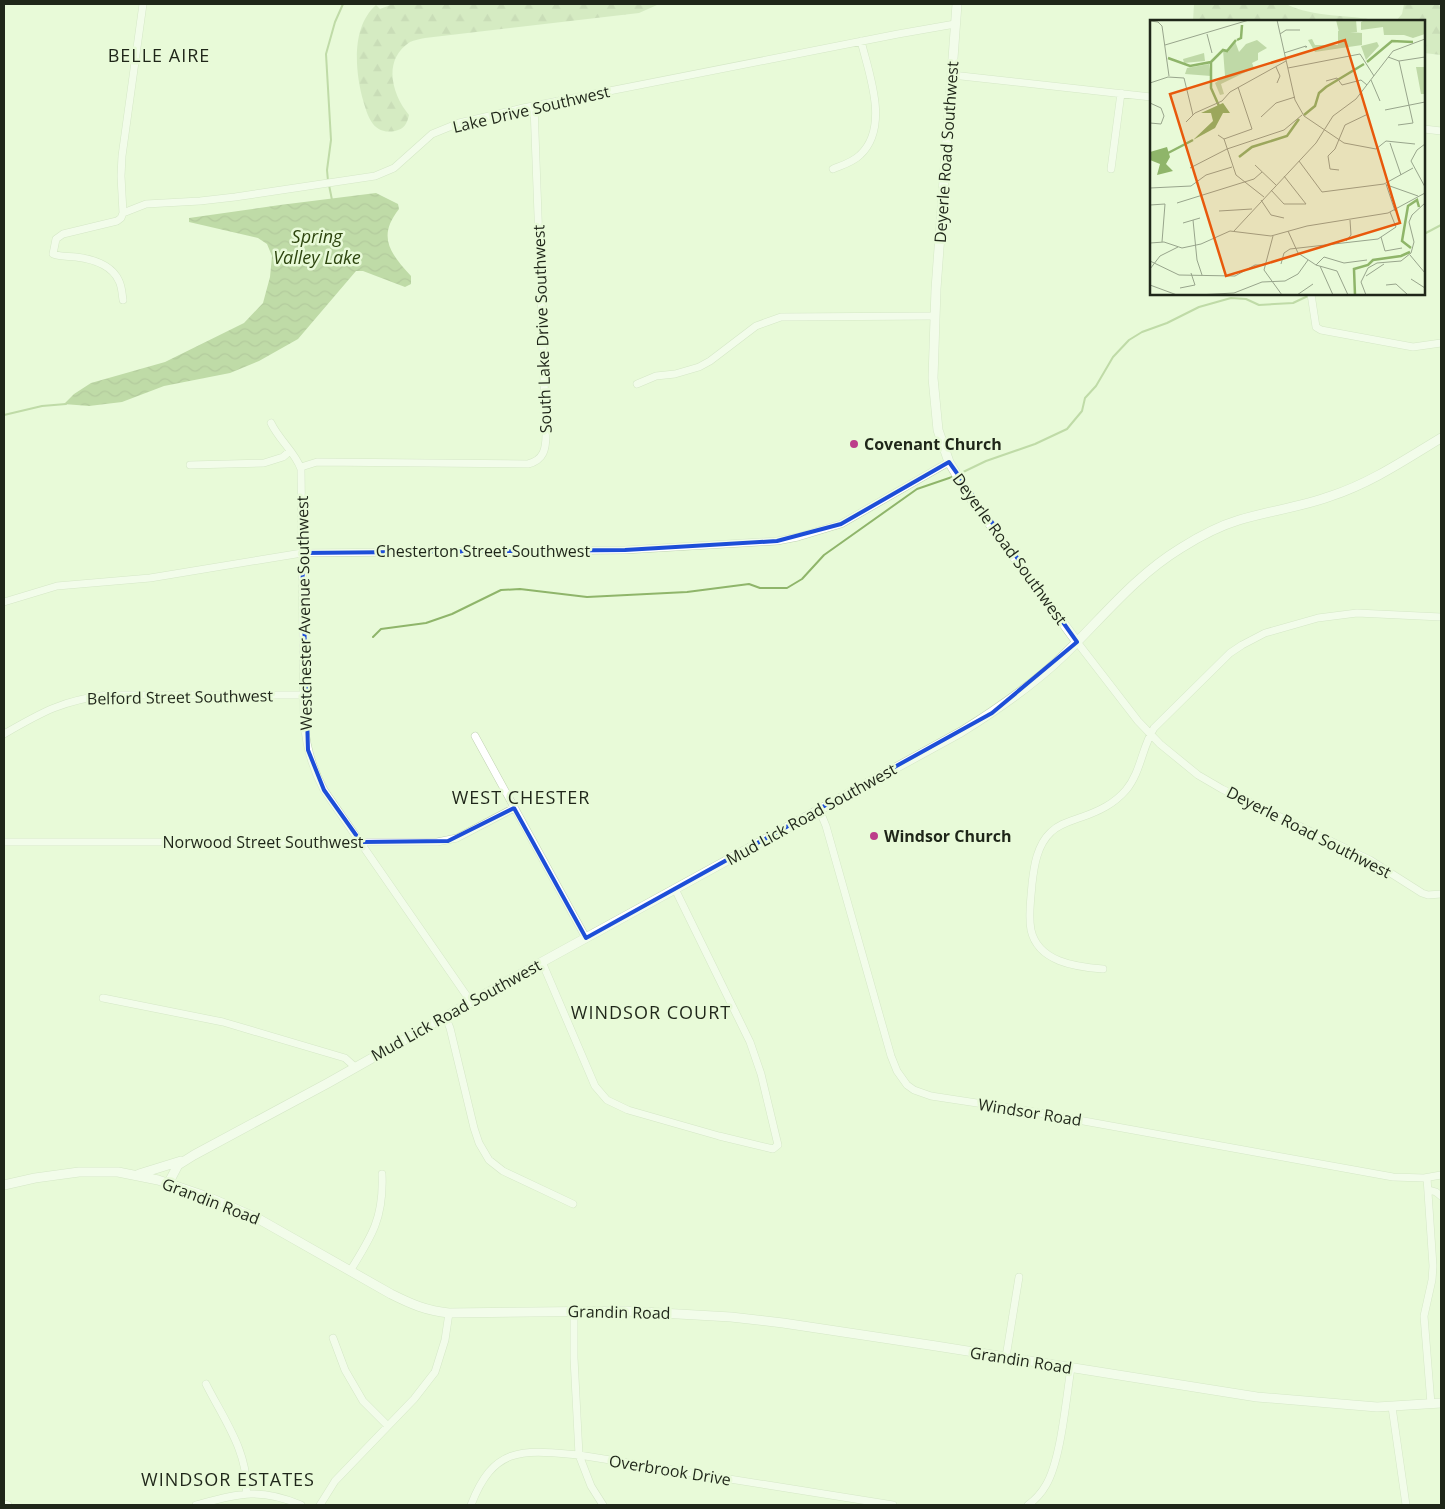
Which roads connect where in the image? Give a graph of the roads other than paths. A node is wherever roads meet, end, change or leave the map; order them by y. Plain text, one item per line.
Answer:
1 (143, 4) edge
2 (957, 4) edge
3 (955, 24) junction
4 (861, 41) junction
5 (952, 75) junction
6 (1120, 93) junction
7 (1150, 97) edge
8 (534, 106) junction
9 (1425, 129) edge
10 (1441, 131) edge
11 (833, 169) dead end
12 (1111, 169) dead end
13 (123, 213) junction
14 (1311, 296) edge
15 (123, 300) dead end
16 (935, 316) junction
17 (1441, 343) edge
18 (637, 384) dead end
19 (271, 423) dead end
20 (1441, 438) edge
21 (290, 451) junction
22 (948, 462) junction
23 (190, 465) dead end
24 (300, 467) junction
25 (302, 553) junction
26 (4, 602) edge
27 (1441, 616) edge
28 (1077, 642) junction
29 (303, 695) junction
30 (4, 734) edge
31 (1150, 734) junction
32 (475, 736) dead end
33 (514, 808) junction
34 (819, 809) junction
35 (4, 842) edge
36 (360, 842) junction
37 (675, 889) junction
38 (1441, 894) edge
39 (586, 938) junction
40 (542, 962) junction
41 (1103, 969) dead end
42 (103, 998) dead end
43 (471, 1002) junction
44 (445, 1016) junction
45 (355, 1067) junction
46 (184, 1161) junction
47 (382, 1174) dead end
48 (136, 1175) junction
49 (1441, 1175) edge
50 (1428, 1178) junction
51 (168, 1184) junction
52 (4, 1185) edge
53 (1430, 1190) junction
54 (1441, 1196) edge
55 (573, 1204) dead end
56 (350, 1271) junction
57 (1019, 1277) dead end
58 (574, 1310) junction
59 (449, 1313) junction
60 (332, 1338) dead end
61 (1006, 1357) junction
62 (1071, 1368) junction
63 (206, 1384) dead end
64 (1441, 1403) edge
65 (1431, 1404) junction
66 (1392, 1407) junction
67 (388, 1426) junction
68 (579, 1455) junction
69 (246, 1494) junction
70 (4, 1504) edge
71 (8, 1505) edge
72 (196, 1505) edge
73 (301, 1505) edge
74 (320, 1505) edge
75 (471, 1505) edge
76 (603, 1505) edge
77 (893, 1505) edge
78 (1028, 1505) edge
79 (1406, 1505) edge

1 - 13 street
2 - 3 street, Deyerle Road Southwest
3 - 4 street, Lake Drive Southwest
3 - 5 street, Deyerle Road Southwest
4 - 8 street, Lake Drive Southwest
4 - 11 street
5 - 6 street
5 - 16 street, Deyerle Road Southwest
6 - 7 street
6 - 12 street
8 - 13 street, Lake Drive Southwest
8 - 24 street, South Lake Drive Southwest
9 - 10 street
13 - 15 street, Lake Drive Southwest
14 - 17 street
16 - 18 street
16 - 22 street, Deyerle Road Southwest
19 - 21 street, Westchester Avenue Southwest
20 - 28 street, Mud Lick Road Southwest
21 - 23 street
21 - 24 street, Westchester Avenue Southwest
22 - 25 street, Chesterton Street Southwest
22 - 28 street, Deyerle Road Southwest
24 - 25 street, Westchester Avenue Southwest
25 - 26 street, Chesterton Street Southwest
25 - 29 street, Westchester Avenue Southwest
27 - 31 street
28 - 31 street, Deyerle Road Southwest
28 - 34 street, Mud Lick Road Southwest
29 - 30 street, Belford Street Southwest
29 - 36 street, Westchester Avenue Southwest
31 - 38 street, Deyerle Road Southwest
31 - 41 street
32 - 33 street
33 - 36 street, Norwood Street Southwest
33 - 39 street
34 - 37 street, Mud Lick Road Southwest
34 - 50 street, Windsor Road
35 - 36 street, Norwood Street Southwest
36 - 43 street, Westchester Avenue Southwest
37 - 39 street, Mud Lick Road Southwest
37 - 40 street
39 - 40 street, Mud Lick Road Southwest
40 - 43 street, Mud Lick Road Southwest
42 - 45 street
43 - 44 street, Mud Lick Road Southwest
44 - 45 street, Mud Lick Road Southwest
44 - 55 street
45 - 46 street, Mud Lick Road Southwest
46 - 48 street
46 - 51 street, Mud Lick Road Southwest
47 - 56 street
48 - 51 street, Grandin Road
48 - 52 street, Grandin Road
49 - 50 street, Windsor Road
50 - 53 street
51 - 56 street, Grandin Road
53 - 54 street
53 - 65 street
56 - 59 street, Grandin Road
57 - 61 street
58 - 59 street, Grandin Road
58 - 61 street, Grandin Road
58 - 68 street
59 - 67 street
60 - 67 street
61 - 62 street, Grandin Road
62 - 66 street, Grandin Road
62 - 78 street
63 - 69 street
64 - 65 street, Grandin Road
65 - 66 street, Grandin Road
66 - 79 street
67 - 74 street
68 - 75 street, Overbrook Drive
68 - 76 street
68 - 77 street, Overbrook Drive
69 - 72 street
69 - 73 street
70 - 71 street

